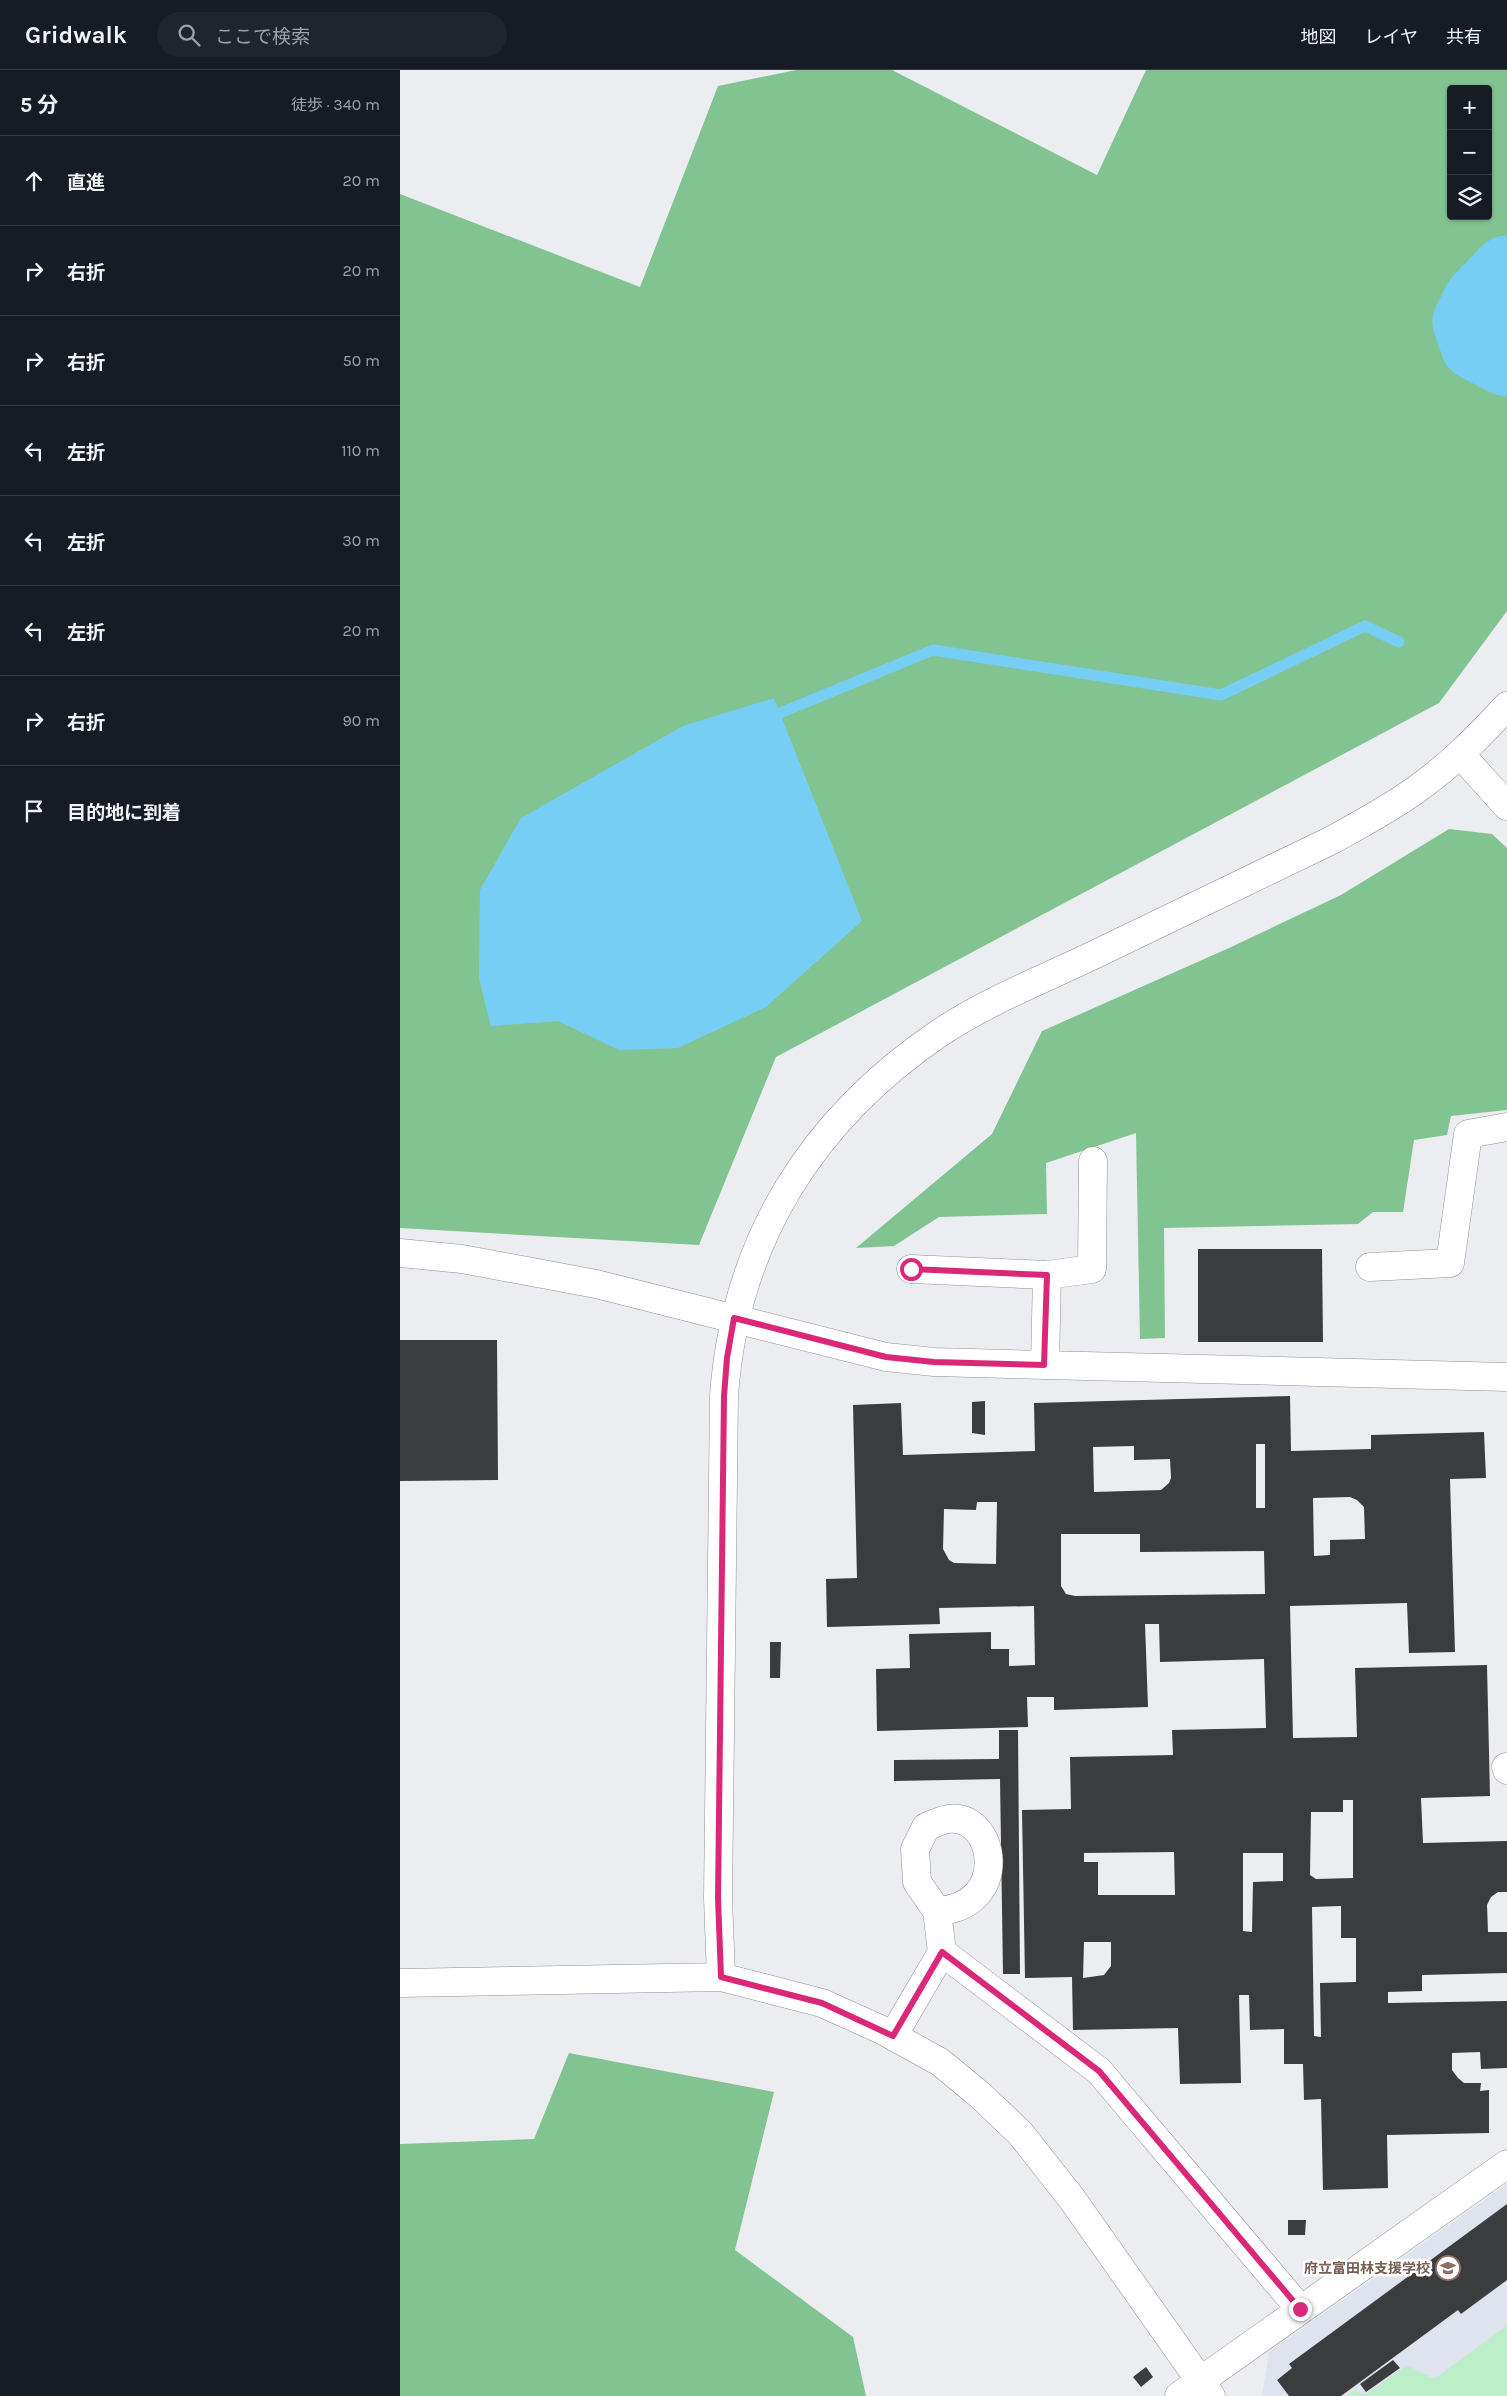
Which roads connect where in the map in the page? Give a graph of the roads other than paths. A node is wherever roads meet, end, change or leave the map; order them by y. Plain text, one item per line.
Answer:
1 (1507, 706) edge
2 (1460, 754) junction
3 (1507, 806) edge
4 (1507, 1127) edge
5 (1093, 1161) dead end
6 (400, 1253) edge
7 (1370, 1268) dead end
8 (911, 1269) dead end
9 (1047, 1275) junction
10 (734, 1318) junction
11 (1044, 1365) junction
12 (1507, 1377) edge
13 (937, 1911) dead end
14 (942, 1952) junction
15 (721, 1977) junction
16 (400, 1983) edge
17 (893, 2036) junction
18 (1507, 2164) edge
19 (1300, 2309) junction
20 (1197, 2391) edge

1 - 2 street
2 - 3 street
2 - 10 street
4 - 7 street
5 - 9 street
6 - 10 street
8 - 9 street
9 - 11 street
10 - 11 street
10 - 15 street
11 - 12 street
13 - 14 street
14 - 17 street
14 - 19 street
15 - 16 street
15 - 17 street
17 - 20 street
18 - 19 street
19 - 20 street

